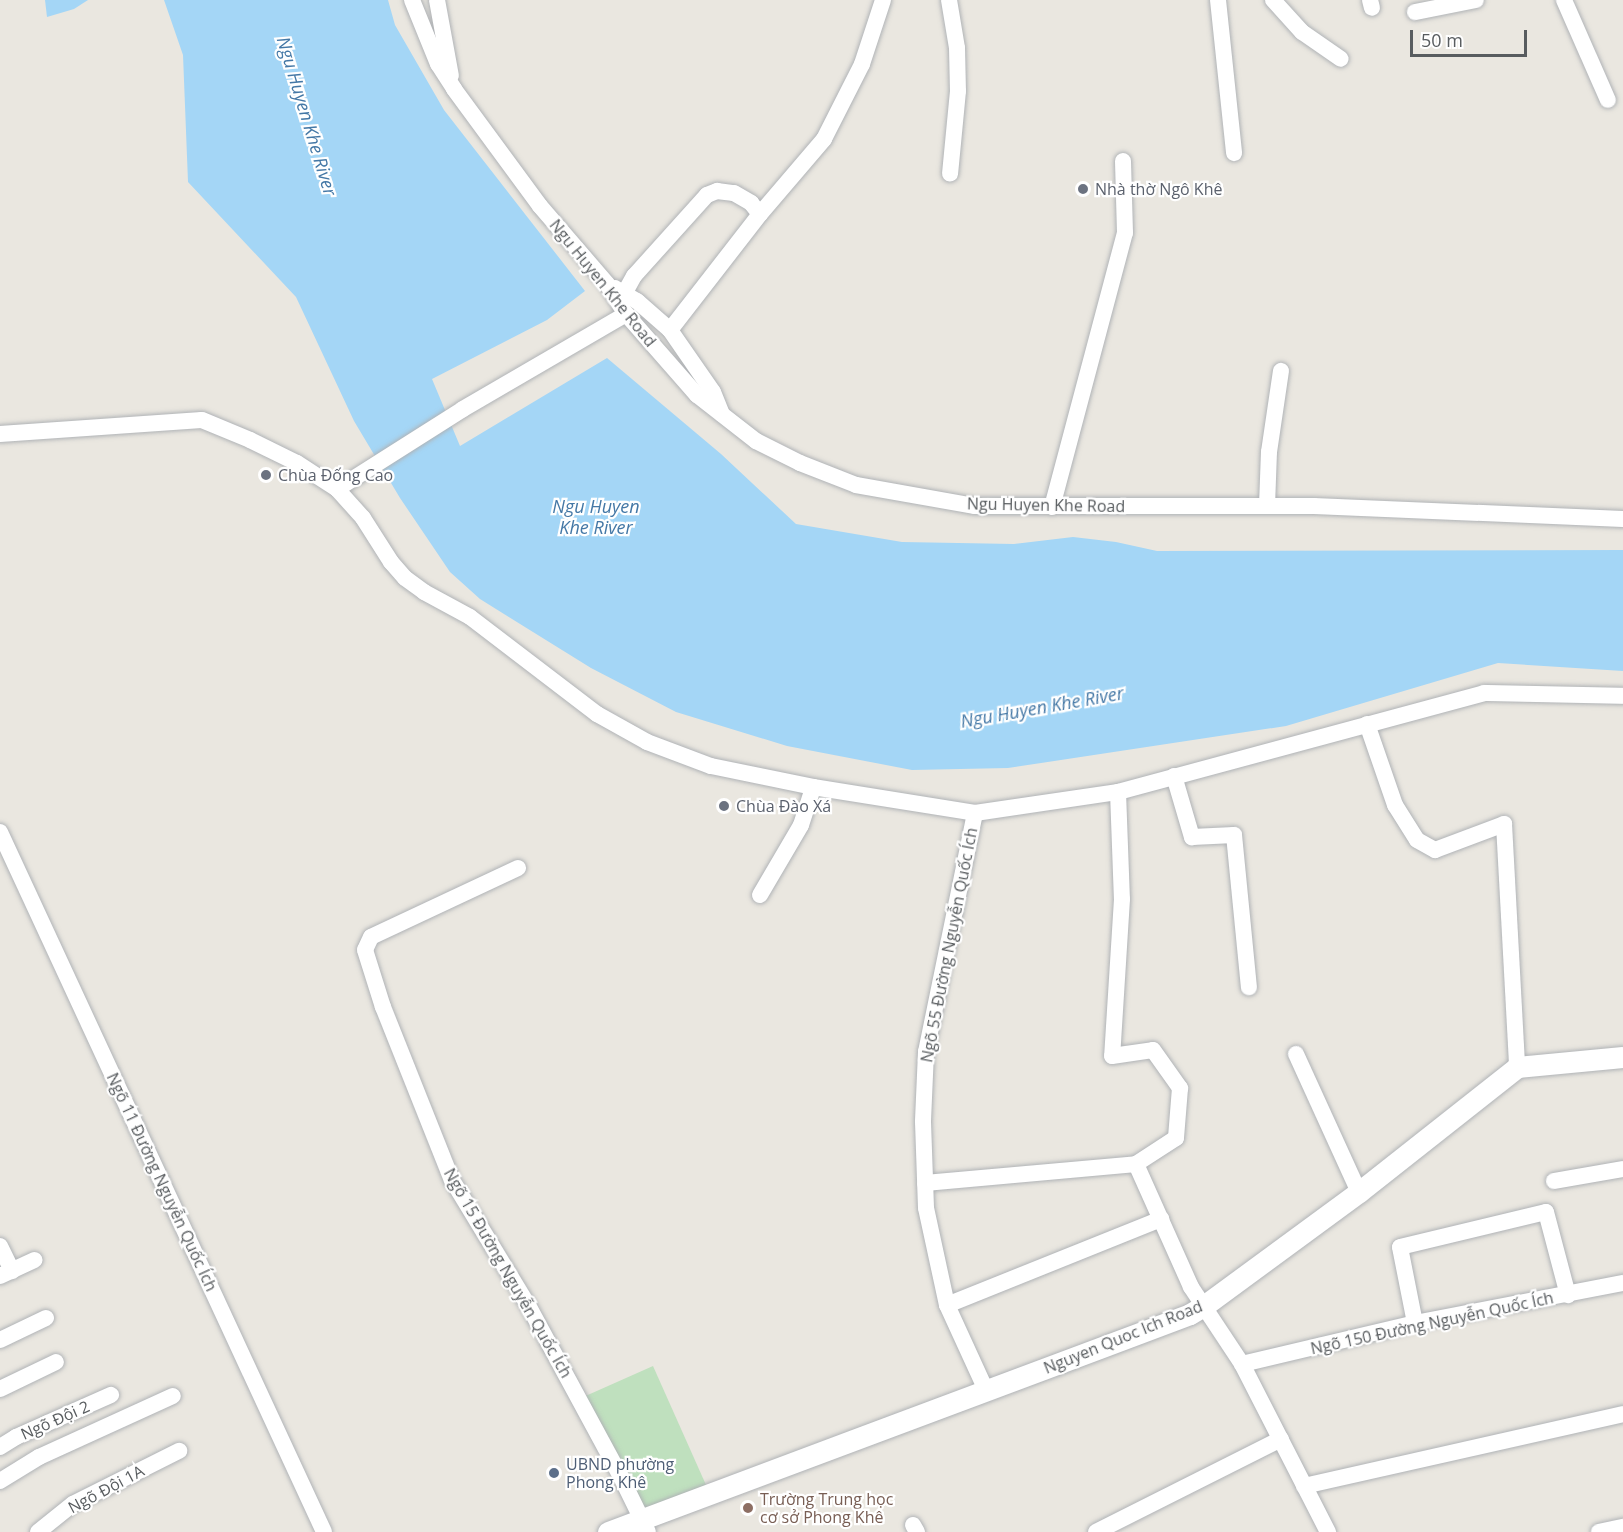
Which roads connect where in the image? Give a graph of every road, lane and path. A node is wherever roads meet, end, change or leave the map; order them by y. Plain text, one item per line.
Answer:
1 (412, 0) edge
2 (437, 0) edge
3 (883, 0) edge
4 (949, 0) edge
5 (1218, 0) edge
6 (1273, 0) edge
7 (1476, 0) edge
8 (1564, 0) edge
9 (1414, 12) dead end
10 (1341, 60) dead end
11 (454, 89) junction
12 (1608, 100) dead end
13 (1234, 153) dead end
14 (1123, 161) dead end
15 (950, 174) dead end
16 (760, 214) junction
17 (607, 284) junction
18 (624, 294) junction
19 (626, 314) junction
20 (670, 330) junction
21 (1281, 371) dead end
22 (723, 415) junction
23 (0, 434) edge
24 (343, 485) junction
25 (1267, 506) junction
26 (1052, 507) junction
27 (1623, 519) edge
28 (1623, 696) edge
29 (1367, 724) junction
30 (1174, 776) junction
31 (813, 787) junction
32 (1118, 792) junction
33 (975, 813) junction
34 (0, 832) edge
35 (518, 868) dead end
36 (760, 896) dead end
37 (1249, 987) dead end
38 (1296, 1054) dead end
39 (1623, 1057) edge
40 (1517, 1067) junction
41 (1136, 1164) junction
42 (1623, 1169) edge
43 (1554, 1181) dead end
44 (926, 1183) junction
45 (1359, 1192) junction
46 (1161, 1219) junction
47 (0, 1246) edge
48 (35, 1260) dead end
49 (6, 1274) edge
50 (1623, 1283) edge
51 (1568, 1295) junction
52 (947, 1305) junction
53 (1205, 1305) junction
54 (46, 1318) dead end
55 (1414, 1323) junction
56 (0, 1340) edge
57 (56, 1362) dead end
58 (1242, 1364) junction
59 (0, 1389) edge
60 (986, 1390) junction
61 (111, 1395) dead end
62 (173, 1396) dead end
63 (1623, 1414) edge
64 (1281, 1439) junction
65 (0, 1447) edge
66 (179, 1451) dead end
67 (0, 1481) edge
68 (1304, 1486) junction
69 (644, 1525) edge
70 (1623, 1527) edge
71 (38, 1532) edge
72 (324, 1532) edge
73 (608, 1532) edge
74 (1096, 1532) edge
75 (1328, 1532) edge
76 (1599, 1532) edge

1 - 11 street, Ngu Huyen Khe Road
2 - 11 street
3 - 16 street
4 - 15 street
5 - 13 street
6 - 10 street
7 - 9 street
8 - 12 street
11 - 17 street, Ngu Huyen Khe Road
14 - 26 street
16 - 18 street
16 - 20 street
17 - 18 street
17 - 19 street, Ngu Huyen Khe Road
18 - 20 street
19 - 22 street, Ngu Huyen Khe Road
19 - 24 street
20 - 22 street
21 - 25 street
22 - 26 street, Ngu Huyen Khe Road
23 - 24 street
24 - 31 street
25 - 26 street, Ngu Huyen Khe Road
25 - 27 street, Ngu Huyen Khe Road
28 - 29 street
29 - 30 street
29 - 40 street
30 - 32 street
30 - 37 street
31 - 33 street
31 - 36 street
32 - 33 street
32 - 41 street
33 - 44 street, Ngõ 55 Đường Nguyễn Quốc Ích
34 - 72 street, Ngõ 11 Đường Nguyễn Quốc Ích
35 - 69 street, Ngõ 15 Đường Nguyễn Quốc Ích
38 - 45 street
39 - 40 street
40 - 45 street, Nguyen Quoc Ich Road
41 - 44 street
41 - 46 street
42 - 43 street
44 - 52 street, Ngõ 55 Đường Nguyễn Quốc Ích
45 - 53 street, Nguyen Quoc Ich Road
46 - 52 street
46 - 53 street
47 - 49 street
48 - 49 street
50 - 51 street, Ngõ 150 Đường Nguyễn Quốc Ích
51 - 55 street, Ngõ 150 Đường Nguyễn Quốc Ích
51 - 55 street
52 - 60 street, Ngõ 55 Đường Nguyễn Quốc Ích
53 - 58 street
53 - 60 street, Nguyen Quoc Ich Road
54 - 56 street
55 - 58 street, Ngõ 150 Đường Nguyễn Quốc Ích
57 - 59 street
58 - 64 street
60 - 69 street, Nguyen Quoc Ich Road
61 - 65 street, Ngõ Đội 2
62 - 67 street
63 - 68 street
64 - 68 street
64 - 74 street
66 - 71 street, Ngõ Đội 1A
68 - 75 street
69 - 73 street, Nguyen Quoc Ich Road
70 - 76 street

